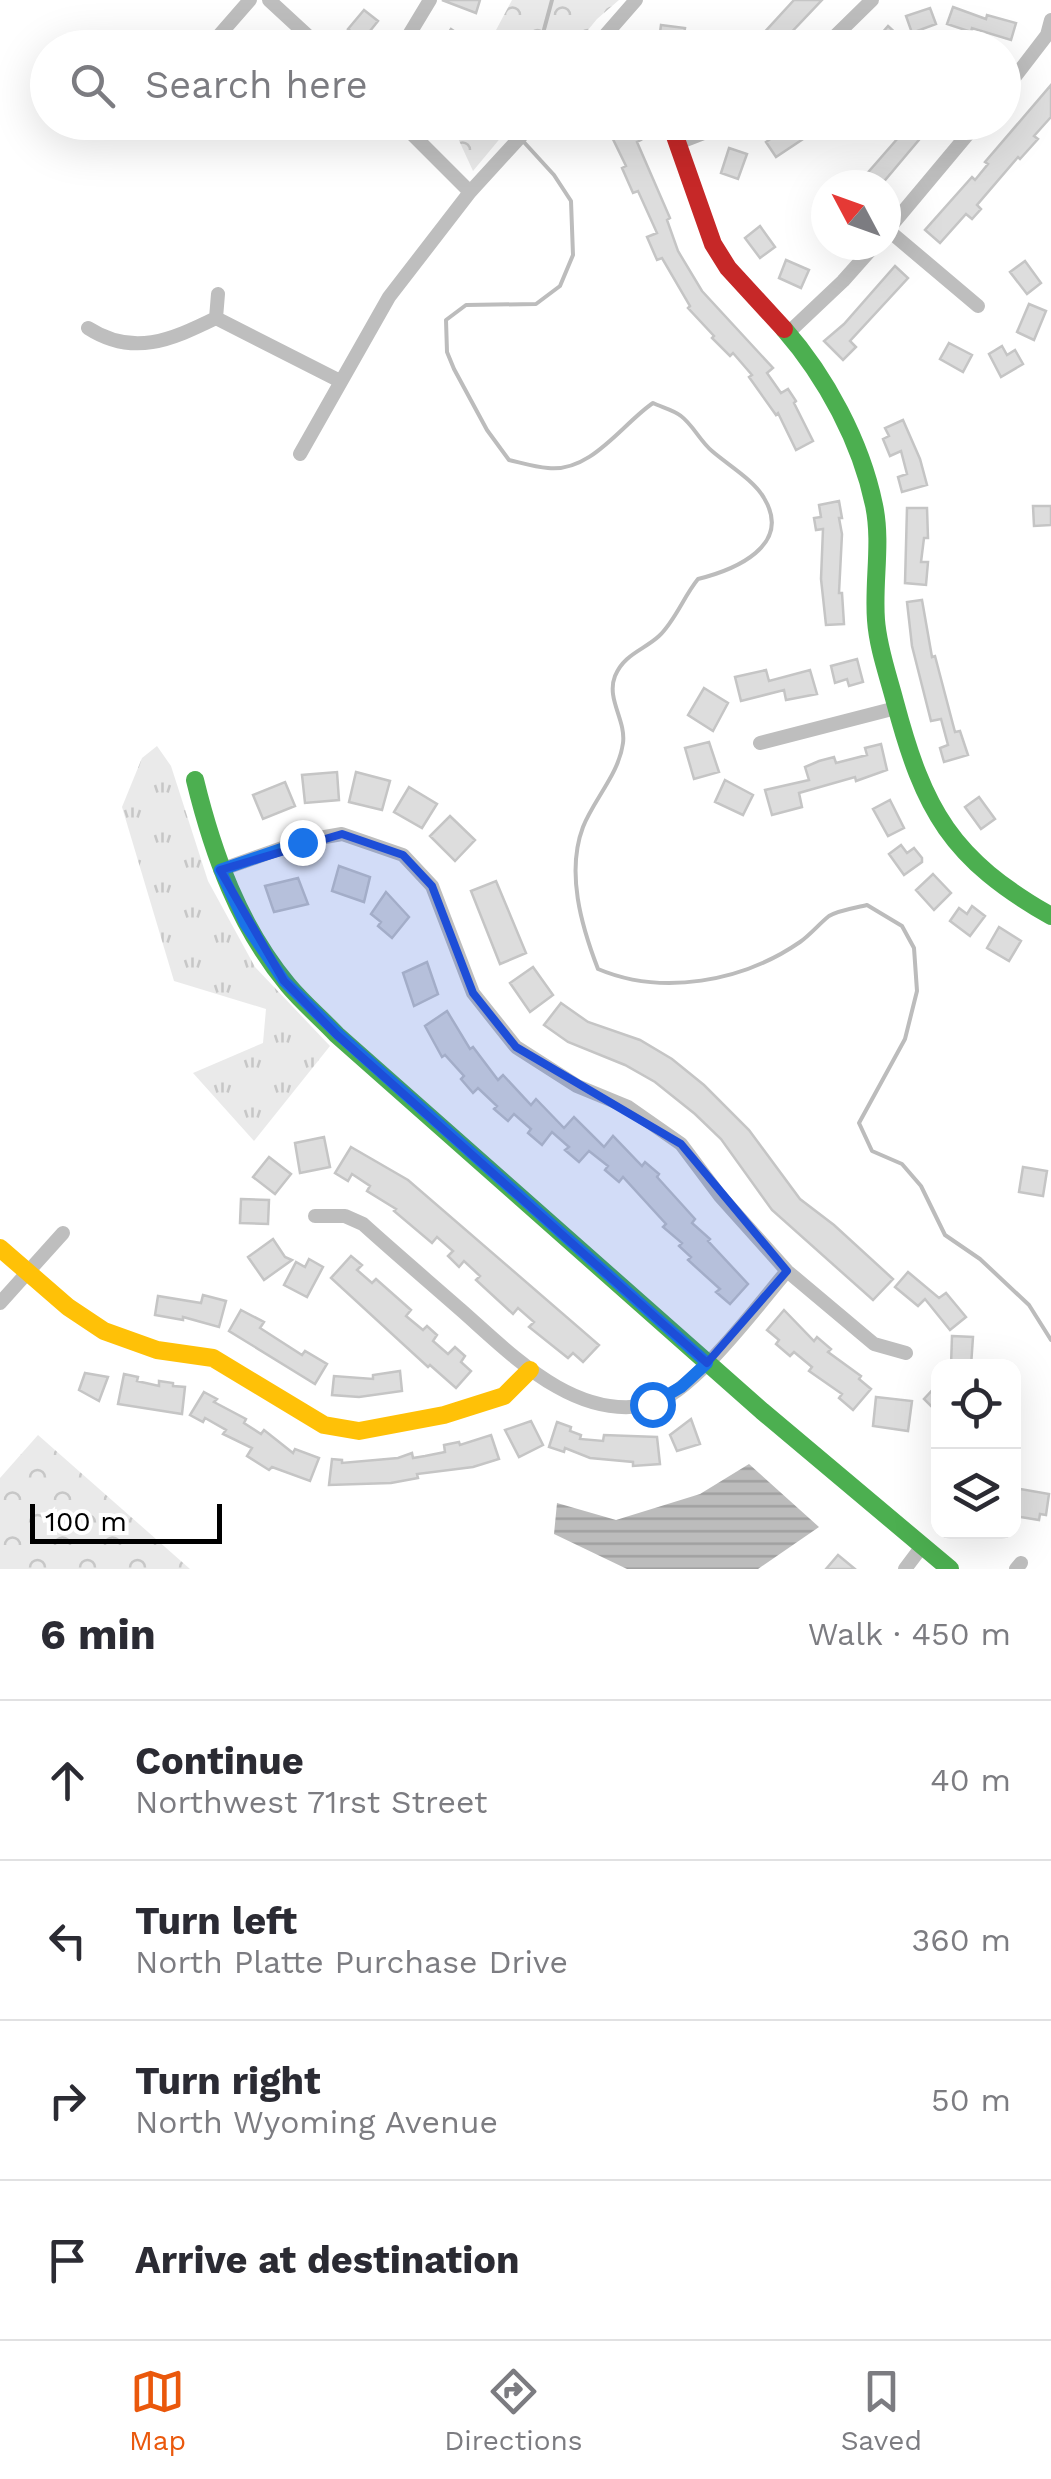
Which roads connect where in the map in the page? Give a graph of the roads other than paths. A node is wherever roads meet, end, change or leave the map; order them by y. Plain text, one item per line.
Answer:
1 (250, 0) edge
2 (270, 0) edge
3 (430, 0) edge
4 (636, 0) edge
5 (872, 0) edge
6 (1051, 20) edge
7 (224, 30) edge
8 (301, 30) edge
9 (412, 30) edge
10 (611, 30) edge
11 (841, 30) edge
12 (1021, 69) edge
13 (418, 140) edge
14 (520, 140) edge
15 (677, 140) edge
16 (686, 140) edge
17 (963, 140) edge
18 (678, 143) junction
19 (470, 192) junction
20 (901, 214) edge
21 (901, 243) edge
22 (861, 260) edge
23 (218, 294) dead end
24 (978, 306) dead end
25 (216, 318) junction
26 (88, 328) dead end
27 (788, 333) junction
28 (340, 381) junction
29 (300, 454) dead end
30 (896, 708) junction
31 (760, 743) dead end
32 (195, 780) dead end
33 (220, 870) junction
34 (1051, 916) edge
35 (315, 1216) dead end
36 (62, 1233) dead end
37 (0, 1248) edge
38 (786, 1271) junction
39 (28, 1272) junction
40 (0, 1303) edge
41 (906, 1354) dead end
42 (707, 1363) junction
43 (530, 1370) junction
44 (923, 1545) junction
45 (905, 1569) edge
46 (950, 1569) edge

1 - 7 street
2 - 8 street
3 - 9 street
4 - 10 street
5 - 11 street
6 - 12 street
13 - 19 street
14 - 19 street
15 - 18 street
16 - 18 street
17 - 20 street
18 - 27 street
19 - 28 street
21 - 24 street
22 - 27 street
23 - 25 street
25 - 26 street
25 - 28 street
27 - 30 street
28 - 29 street
30 - 31 street
30 - 34 street
32 - 33 street
33 - 38 street
33 - 42 street
35 - 43 street
36 - 39 street
37 - 39 street
38 - 41 street
38 - 42 street
39 - 40 street
39 - 43 street
42 - 43 street
42 - 44 street
44 - 45 street
44 - 46 street

